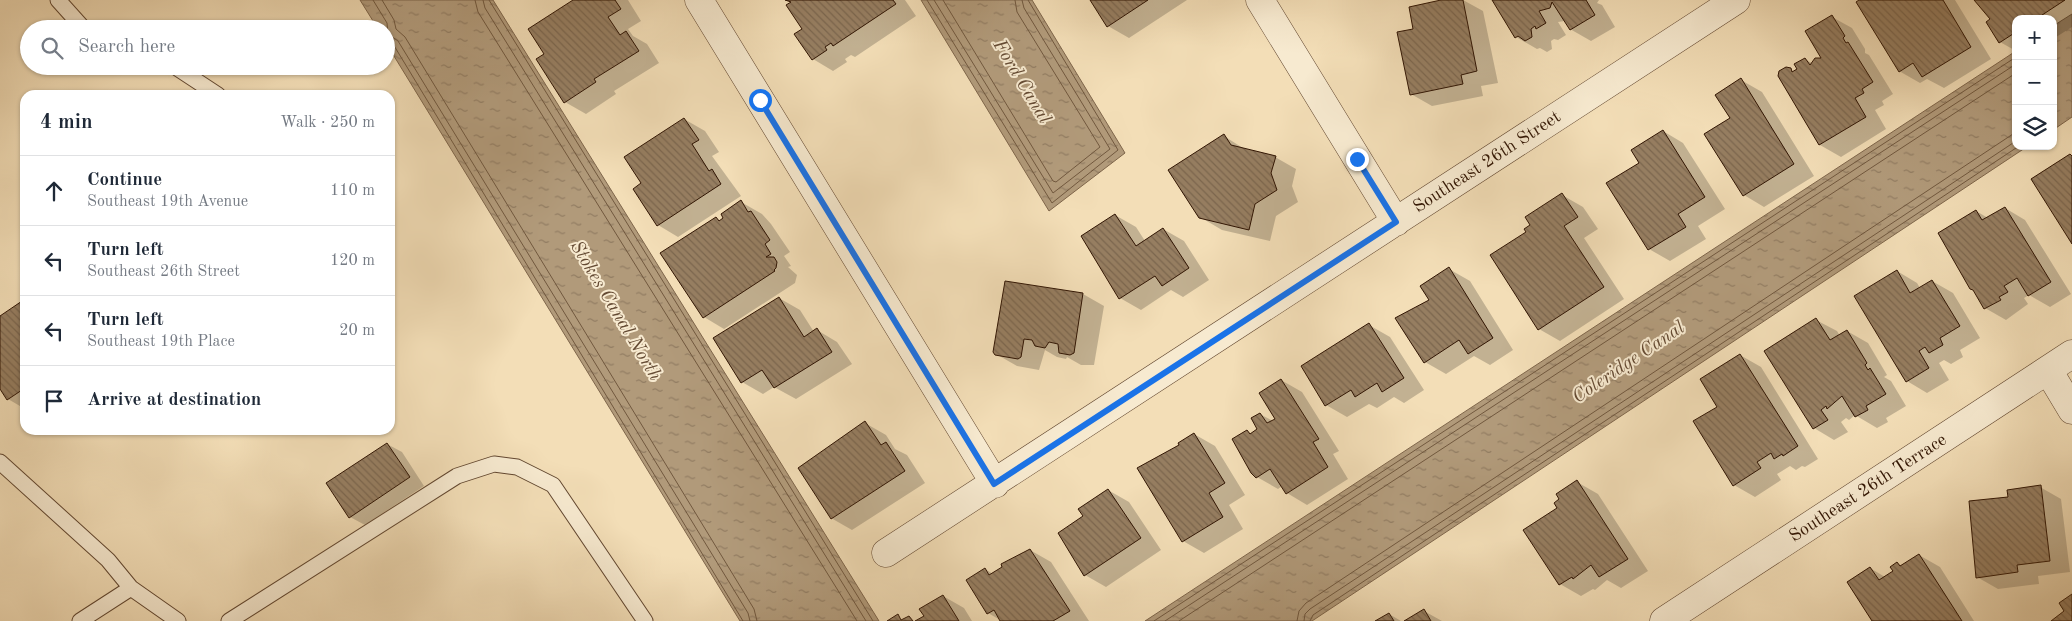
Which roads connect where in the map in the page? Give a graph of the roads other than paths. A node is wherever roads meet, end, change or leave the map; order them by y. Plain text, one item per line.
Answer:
1 (58, 0) edge
2 (699, 0) edge
3 (1260, 0) edge
4 (1736, 0) edge
5 (76, 20) edge
6 (188, 75) edge
7 (210, 90) edge
8 (1396, 222) junction
9 (2072, 354) edge
10 (2048, 370) junction
11 (2072, 410) edge
12 (0, 462) edge
13 (994, 484) junction
14 (886, 553) dead end
15 (131, 588) junction
16 (80, 621) edge
17 (178, 621) edge
18 (230, 621) edge
19 (645, 621) edge
20 (1664, 621) edge

1 - 5 lane
2 - 13 street
3 - 8 street
4 - 8 street, Southeast 26th Street
6 - 7 lane
8 - 13 street, Southeast 26th Street
9 - 10 street, Southeast 26th Terrace
10 - 11 street
10 - 20 street, Southeast 26th Terrace
12 - 15 lane
13 - 14 street, Southeast 26th Street
15 - 16 lane
15 - 17 lane
18 - 19 lane

